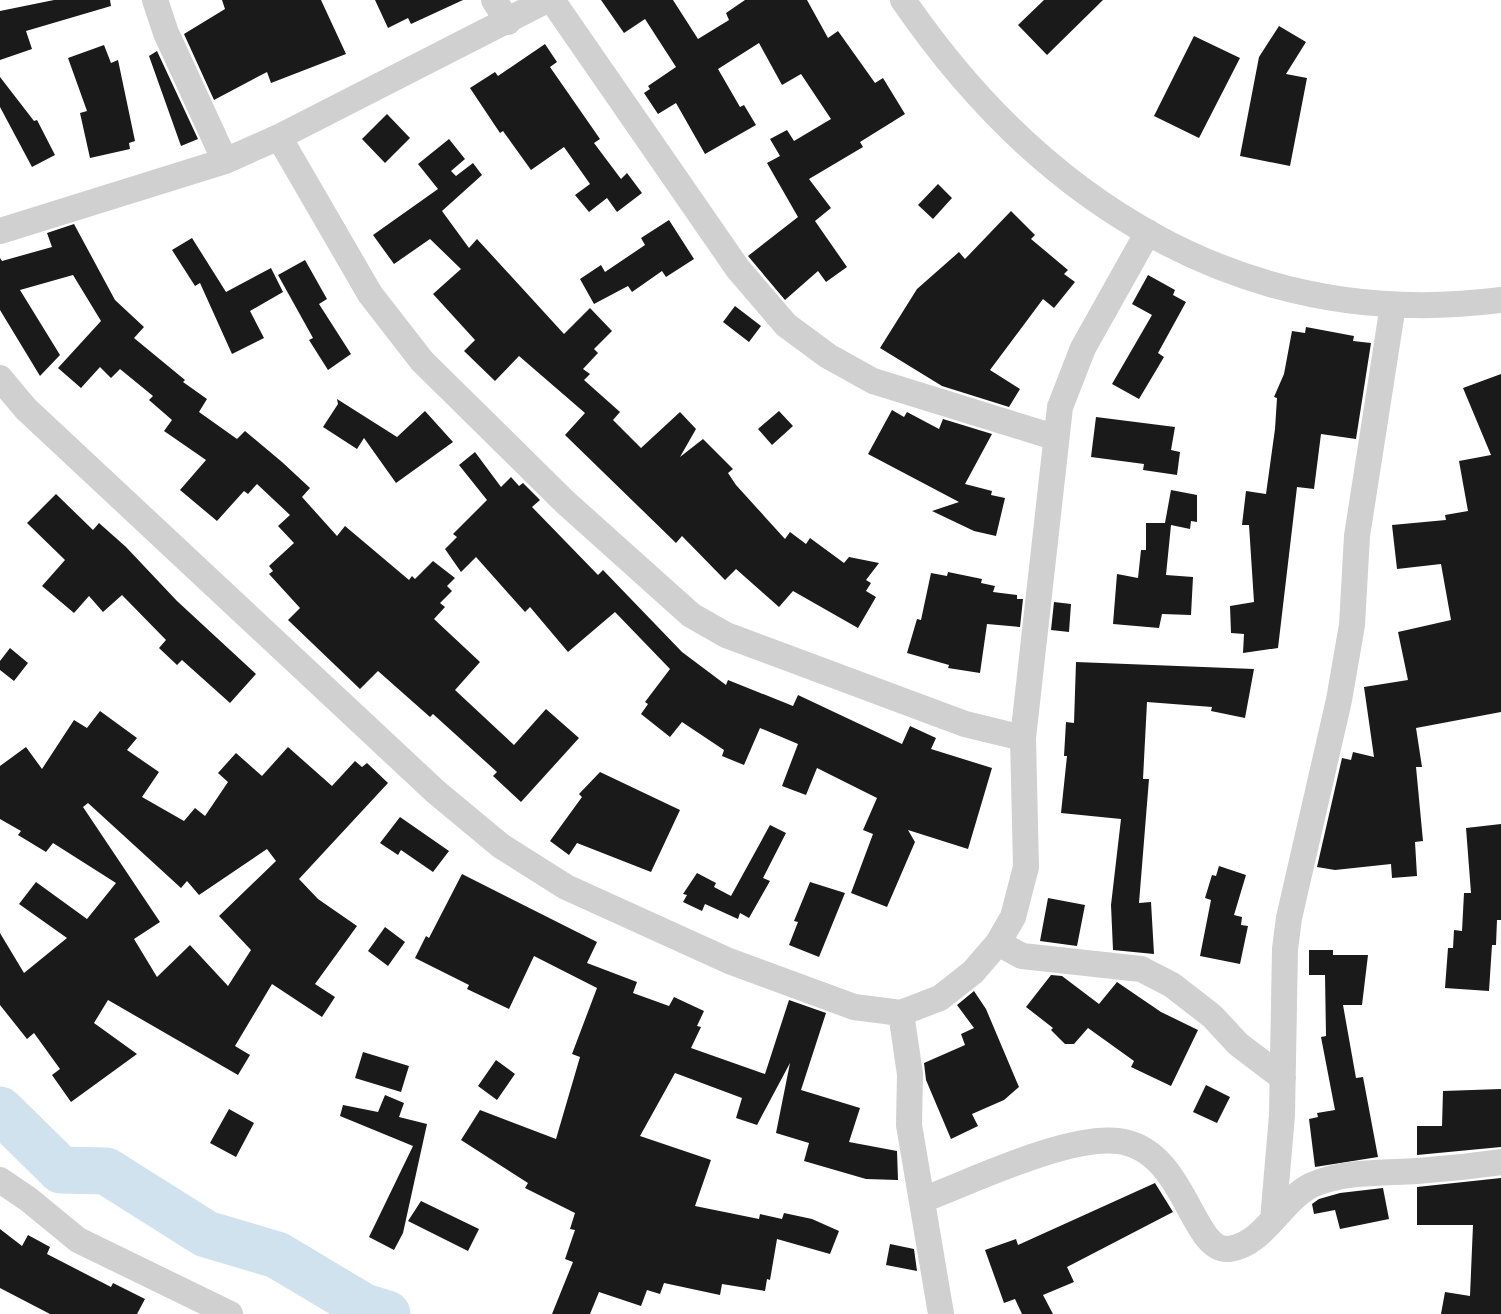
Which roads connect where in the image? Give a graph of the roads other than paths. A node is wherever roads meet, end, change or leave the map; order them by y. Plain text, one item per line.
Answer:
1 (155, 0) edge
2 (494, 0) edge
3 (549, 0) edge
4 (903, 0) edge
5 (508, 22) junction
6 (279, 137) junction
7 (225, 161) junction
8 (0, 231) edge
9 (1148, 232) junction
10 (1501, 300) edge
11 (1393, 305) junction
12 (0, 377) edge
13 (1054, 437) junction
14 (1023, 738) junction
15 (998, 943) junction
16 (901, 1013) junction
17 (1283, 1078) junction
18 (1501, 1162) edge
19 (0, 1180) edge
20 (922, 1200) junction
21 (1273, 1220) junction
22 (230, 1314) edge
23 (941, 1314) edge

1 - 7 street
2 - 5 street
3 - 5 street
3 - 13 street
4 - 9 street
5 - 6 street
6 - 7 street
6 - 14 street
7 - 8 street
9 - 11 street
9 - 13 street
10 - 11 street
11 - 17 street
12 - 16 street
13 - 14 street
14 - 15 street
15 - 16 street
15 - 17 street
16 - 20 street
17 - 21 street
18 - 21 street
19 - 22 street
20 - 21 street
20 - 23 street

